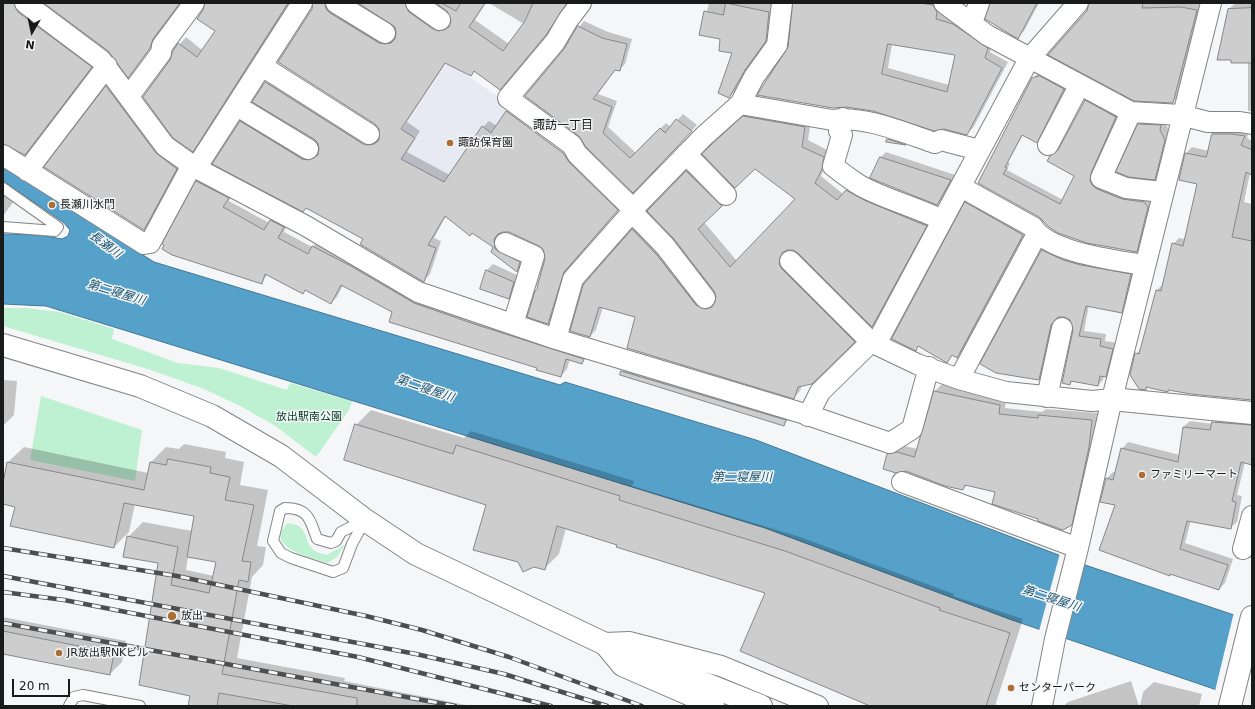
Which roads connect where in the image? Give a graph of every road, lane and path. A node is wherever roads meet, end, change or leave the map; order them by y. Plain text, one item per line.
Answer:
1 (25, 3) edge
2 (194, 3) edge
3 (302, 3) edge
4 (336, 3) edge
5 (416, 3) edge
6 (581, 3) edge
7 (782, 3) edge
8 (944, 3) edge
9 (979, 3) edge
10 (1078, 3) edge
11 (1211, 3) edge
12 (440, 20) dead end
13 (972, 23) junction
14 (385, 32) dead end
15 (1029, 59) junction
16 (107, 66) junction
17 (262, 66) junction
18 (1079, 86) junction
19 (129, 96) junction
20 (740, 104) junction
21 (237, 106) junction
22 (1131, 112) junction
23 (1181, 115) junction
24 (843, 118) junction
25 (1252, 124) edge
26 (369, 134) dead end
27 (1048, 145) dead end
28 (308, 149) dead end
29 (979, 150) junction
30 (686, 154) junction
31 (3, 155) edge
32 (194, 166) junction
33 (27, 171) junction
34 (961, 187) junction
35 (3, 188) edge
36 (1162, 192) junction
37 (726, 195) dead end
38 (633, 210) junction
39 (942, 220) junction
40 (3, 227) edge
41 (1037, 234) junction
42 (505, 243) dead end
43 (790, 261) dead end
44 (1144, 265) junction
45 (705, 298) dead end
46 (513, 324) junction
47 (1062, 328) dead end
48 (556, 339) junction
49 (873, 343) junction
50 (3, 345) edge
51 (929, 367) junction
52 (959, 379) junction
53 (1047, 397) junction
54 (1112, 399) junction
55 (1252, 413) edge
56 (808, 416) junction
57 (902, 482) dead end
58 (1252, 516) edge
59 (365, 520) junction
60 (1243, 549) dead end
61 (1077, 552) junction
62 (1252, 617) edge
63 (603, 643) junction
64 (716, 697) edge
65 (69, 706) edge
66 (140, 706) edge
67 (761, 706) edge
68 (818, 706) edge
69 (1042, 706) edge
70 (1230, 706) edge

1 - 16 street
2 - 19 street
3 - 17 street
4 - 14 street
5 - 12 street
6 - 38 street
7 - 20 street
8 - 13 street
9 - 13 street
10 - 15 street
11 - 23 street
13 - 15 street
15 - 18 street
15 - 29 street
16 - 19 street
16 - 33 street
17 - 21 street
17 - 26 street
18 - 22 street
18 - 27 street
19 - 32 street
20 - 24 street
20 - 30 street
21 - 28 street
21 - 32 street
22 - 23 street
22 - 36 street
23 - 25 street
23 - 36 street
24 - 29 street
24 - 39 street
29 - 34 street
30 - 37 street
30 - 38 street
31 - 33 street
32 - 33 street
32 - 46 street
34 - 39 street
34 - 41 street
35 - 40 lane
36 - 44 street
38 - 45 street
38 - 48 street
39 - 49 street
41 - 44 street
41 - 52 street
42 - 46 street
43 - 49 street
44 - 54 street
46 - 48 street
47 - 53 street
48 - 56 street
49 - 51 street
49 - 56 street
50 - 59 main road
51 - 52 street
51 - 56 street
52 - 53 street
53 - 54 street
54 - 55 main road
54 - 61 street
57 - 61 street
58 - 60 street
59 - 59 lane
59 - 63 main road
61 - 69 street
62 - 70 main road
63 - 64 main road
63 - 68 street
64 - 67 main road
65 - 66 lane

